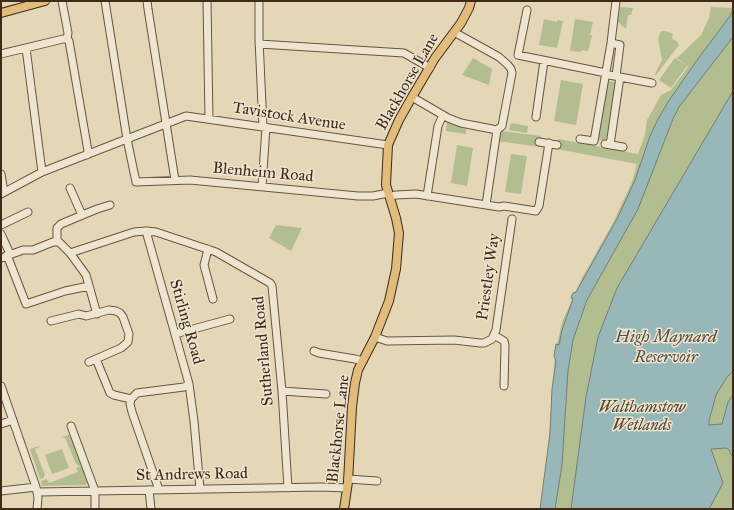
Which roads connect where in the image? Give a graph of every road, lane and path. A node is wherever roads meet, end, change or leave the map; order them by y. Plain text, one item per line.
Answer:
1 (45, 1) edge
2 (62, 1) edge
3 (105, 1) edge
4 (147, 1) edge
5 (207, 1) edge
6 (259, 1) edge
7 (471, 1) edge
8 (616, 1) edge
9 (527, 10) dead end
10 (1, 13) edge
11 (454, 32) junction
12 (67, 39) junction
13 (611, 43) junction
14 (259, 44) junction
15 (26, 48) junction
16 (1, 54) edge
17 (544, 61) junction
18 (430, 68) junction
19 (613, 75) junction
20 (652, 83) dead end
21 (412, 97) junction
22 (443, 115) junction
23 (536, 117) dead end
24 (209, 119) junction
25 (166, 124) junction
26 (265, 127) junction
27 (497, 130) junction
28 (127, 139) junction
29 (580, 139) dead end
30 (539, 142) dead end
31 (549, 144) junction
32 (388, 145) junction
33 (557, 145) dead end
34 (623, 147) dead end
35 (87, 155) junction
36 (42, 172) junction
37 (1, 174) edge
38 (175, 180) junction
39 (262, 186) junction
40 (70, 188) dead end
41 (2, 193) edge
42 (389, 195) junction
43 (427, 196) junction
44 (486, 205) junction
45 (110, 206) dead end
46 (28, 212) dead end
47 (82, 215) junction
48 (512, 219) dead end
49 (1, 225) edge
50 (146, 231) junction
51 (1, 234) edge
52 (57, 241) junction
53 (208, 249) junction
54 (70, 253) junction
55 (6, 256) edge
56 (89, 286) junction
57 (213, 300) dead end
58 (97, 314) junction
59 (230, 319) dead end
60 (51, 322) dead end
61 (175, 334) junction
62 (494, 336) junction
63 (375, 337) junction
64 (314, 351) dead end
65 (96, 359) junction
66 (89, 362) dead end
67 (362, 362) junction
68 (189, 384) junction
69 (1, 386) edge
70 (504, 386) dead end
71 (282, 391) junction
72 (326, 394) dead end
73 (131, 399) junction
74 (13, 420) junction
75 (1, 424) edge
76 (71, 426) dead end
77 (348, 479) junction
78 (377, 481) dead end
79 (288, 488) junction
80 (347, 488) junction
81 (37, 489) junction
82 (200, 489) junction
83 (149, 490) junction
84 (159, 490) junction
85 (1, 491) edge
86 (95, 491) junction
87 (37, 509) edge
88 (95, 509) edge
89 (151, 509) edge
90 (344, 509) edge

1 - 10 main road
2 - 12 street
3 - 28 street
4 - 25 street
5 - 24 street
6 - 14 street
7 - 11 main road, Blackhorse Lane
8 - 13 street
9 - 17 street
11 - 18 main road, Blackhorse Lane
11 - 27 street
12 - 15 street
12 - 35 street
13 - 19 street
13 - 19 street
14 - 18 street
14 - 26 street
15 - 16 street
15 - 36 street
17 - 19 street
17 - 23 street
18 - 21 main road, Blackhorse Lane
19 - 20 street
19 - 29 street
19 - 34 street
21 - 22 street
21 - 32 main road, Blackhorse Lane
22 - 27 street
22 - 43 street
24 - 25 street, Tavistock Avenue
24 - 26 street, Tavistock Avenue
25 - 28 street
25 - 38 street
26 - 32 street, Tavistock Avenue
26 - 39 street
27 - 44 street
28 - 35 street
28 - 38 street, Blenheim Road
30 - 31 street
31 - 33 street
31 - 44 street, Blenheim Road
32 - 42 main road, Blackhorse Lane
35 - 36 street
36 - 41 street
37 - 41 street
38 - 39 street, Blenheim Road
39 - 42 street, Blenheim Road
40 - 47 street
42 - 43 street, Blenheim Road
42 - 63 main road, Blackhorse Lane
43 - 44 street, Blenheim Road
45 - 47 street
46 - 49 street
47 - 52 street
48 - 62 street, Priestley Way
50 - 53 street, Sutherland Road
50 - 54 street, Sutherland Road
50 - 61 street, Stirling Road
51 - 55 street
52 - 54 street
52 - 55 street
53 - 57 street
53 - 71 street, Sutherland Road
54 - 56 street
55 - 56 street
56 - 58 street
58 - 60 street
58 - 65 street
59 - 61 street
61 - 68 street, Stirling Road
62 - 63 street, Priestley Way
62 - 70 street
63 - 67 main road, Blackhorse Lane
64 - 67 street
65 - 66 street
65 - 73 street
67 - 77 main road, Blackhorse Lane
68 - 73 street, Stirling Road
68 - 82 street
69 - 74 street
71 - 72 street
71 - 79 street, Sutherland Road
73 - 84 street
74 - 75 street
74 - 81 street
76 - 86 street
77 - 78 street
77 - 80 main road, Blackhorse Lane
79 - 80 street, St Andrews Road
79 - 82 street, St Andrews Road
80 - 90 main road, Blackhorse Lane
81 - 85 street, St Andrews Road
81 - 86 street, St Andrews Road
81 - 87 street
82 - 84 street, St Andrews Road
83 - 84 street, St Andrews Road
83 - 86 street, St Andrews Road
83 - 89 street
86 - 88 street

